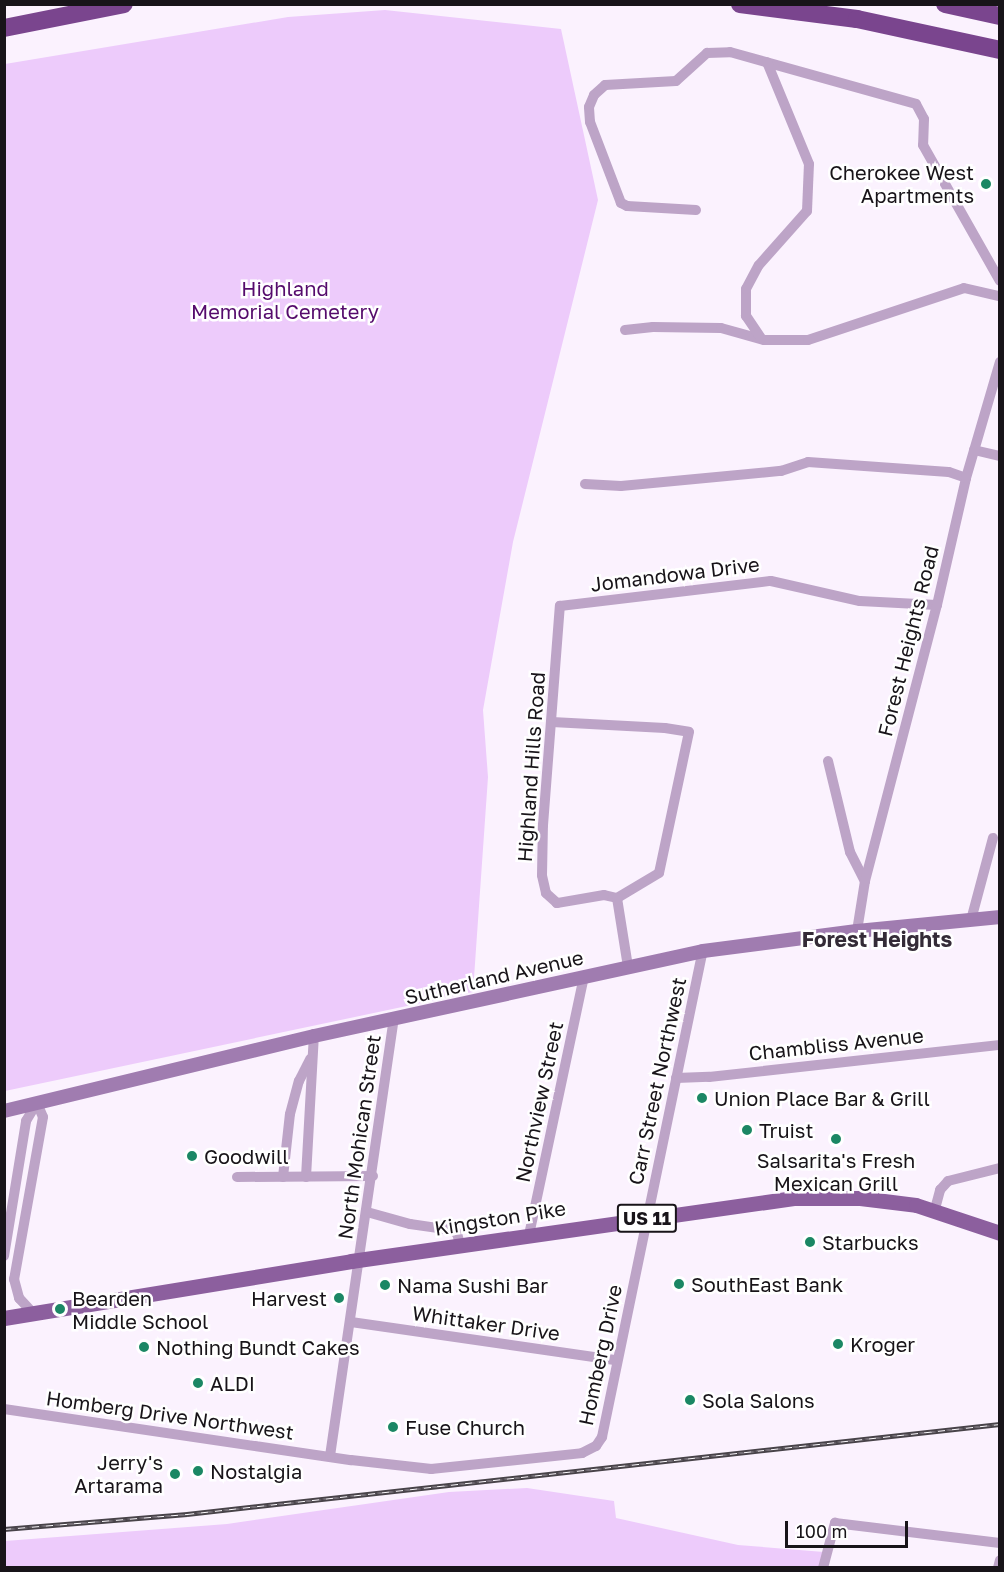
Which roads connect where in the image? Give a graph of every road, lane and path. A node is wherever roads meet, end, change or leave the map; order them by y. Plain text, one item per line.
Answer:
1 (124, 4) edge
2 (740, 4) edge
3 (945, 4) edge
4 (999, 16) edge
5 (4, 28) edge
6 (999, 50) edge
7 (769, 62) junction
8 (696, 210) dead end
9 (999, 281) edge
10 (999, 296) edge
11 (625, 330) dead end
12 (764, 340) junction
13 (999, 362) edge
14 (974, 450) junction
15 (999, 456) edge
16 (966, 478) junction
17 (585, 484) dead end
18 (937, 605) junction
19 (560, 606) joint
20 (552, 722) junction
21 (828, 761) dead end
22 (993, 838) dead end
23 (865, 881) junction
24 (617, 898) junction
25 (999, 917) edge
26 (971, 920) junction
27 (857, 931) junction
28 (703, 951) junction
29 (628, 967) junction
30 (584, 977) junction
31 (394, 1019) junction
32 (314, 1036) junction
33 (999, 1045) edge
34 (313, 1053) junction
35 (676, 1078) junction
36 (37, 1103) junction
37 (4, 1111) edge
38 (999, 1168) edge
39 (373, 1176) junction
40 (237, 1177) dead end
41 (283, 1177) junction
42 (306, 1177) junction
43 (935, 1209) junction
44 (367, 1212) junction
45 (647, 1218) junction
46 (999, 1233) edge
47 (529, 1235) junction
48 (460, 1245) junction
49 (4, 1256) edge
50 (360, 1260) junction
51 (33, 1313) junction
52 (4, 1318) edge
53 (351, 1322) junction
54 (616, 1360) junction
55 (4, 1409) edge
56 (330, 1456) junction
57 (999, 1543) edge
58 (999, 1560) edge
59 (823, 1568) edge
60 (998, 1568) edge

1 - 5 highway
2 - 6 highway
3 - 4 highway
7 - 8 street
7 - 9 street
7 - 12 street
10 - 12 street
11 - 12 street
13 - 14 street, Forest Heights Road
14 - 15 street
14 - 16 street, Forest Heights Road
16 - 17 street
16 - 18 street, Forest Heights Road
18 - 19 street, Jomandowa Drive
18 - 23 street, Forest Heights Road
19 - 20 street, Highland Hills Road
20 - 24 street, Highland Hills Road
20 - 24 street
21 - 23 street
22 - 26 street
23 - 27 street, Forest Heights Road
24 - 29 street
25 - 26 street, Sutherland Avenue
26 - 27 street, Sutherland Avenue
27 - 28 street, Sutherland Avenue
28 - 29 street, Sutherland Avenue
28 - 35 street, Carr Street Northwest
29 - 30 street, Sutherland Avenue
30 - 31 street, Sutherland Avenue
30 - 47 street, Northview Street
31 - 32 street, Sutherland Avenue
31 - 39 street, North Mohican Street
32 - 34 street
32 - 36 street, Sutherland Avenue
33 - 35 street, Chambliss Avenue
34 - 41 street
34 - 42 street
35 - 45 street, Carr Street Northwest
36 - 37 street, Sutherland Avenue
36 - 49 street
36 - 51 street
38 - 43 street
39 - 42 street
39 - 44 street, North Mohican Street
40 - 41 street
41 - 42 street
43 - 45 main road, Kingston Pike / US 11
43 - 46 main road, Kingston Pike / US 11
44 - 48 street
44 - 50 street, North Mohican Street
45 - 47 main road, Kingston Pike / US 11
45 - 54 street, Homberg Drive
47 - 48 main road, Kingston Pike / US 11
48 - 50 main road, Kingston Pike / US 11
50 - 51 main road, Kingston Pike / US 11
50 - 53 street, North Mohican Street
51 - 52 main road, Kingston Pike / US 11
53 - 54 street, Whittaker Drive
53 - 56 street, North Mohican Street
54 - 56 street, Homberg Drive
55 - 56 street, Homberg Drive Northwest
57 - 59 street
58 - 60 street

